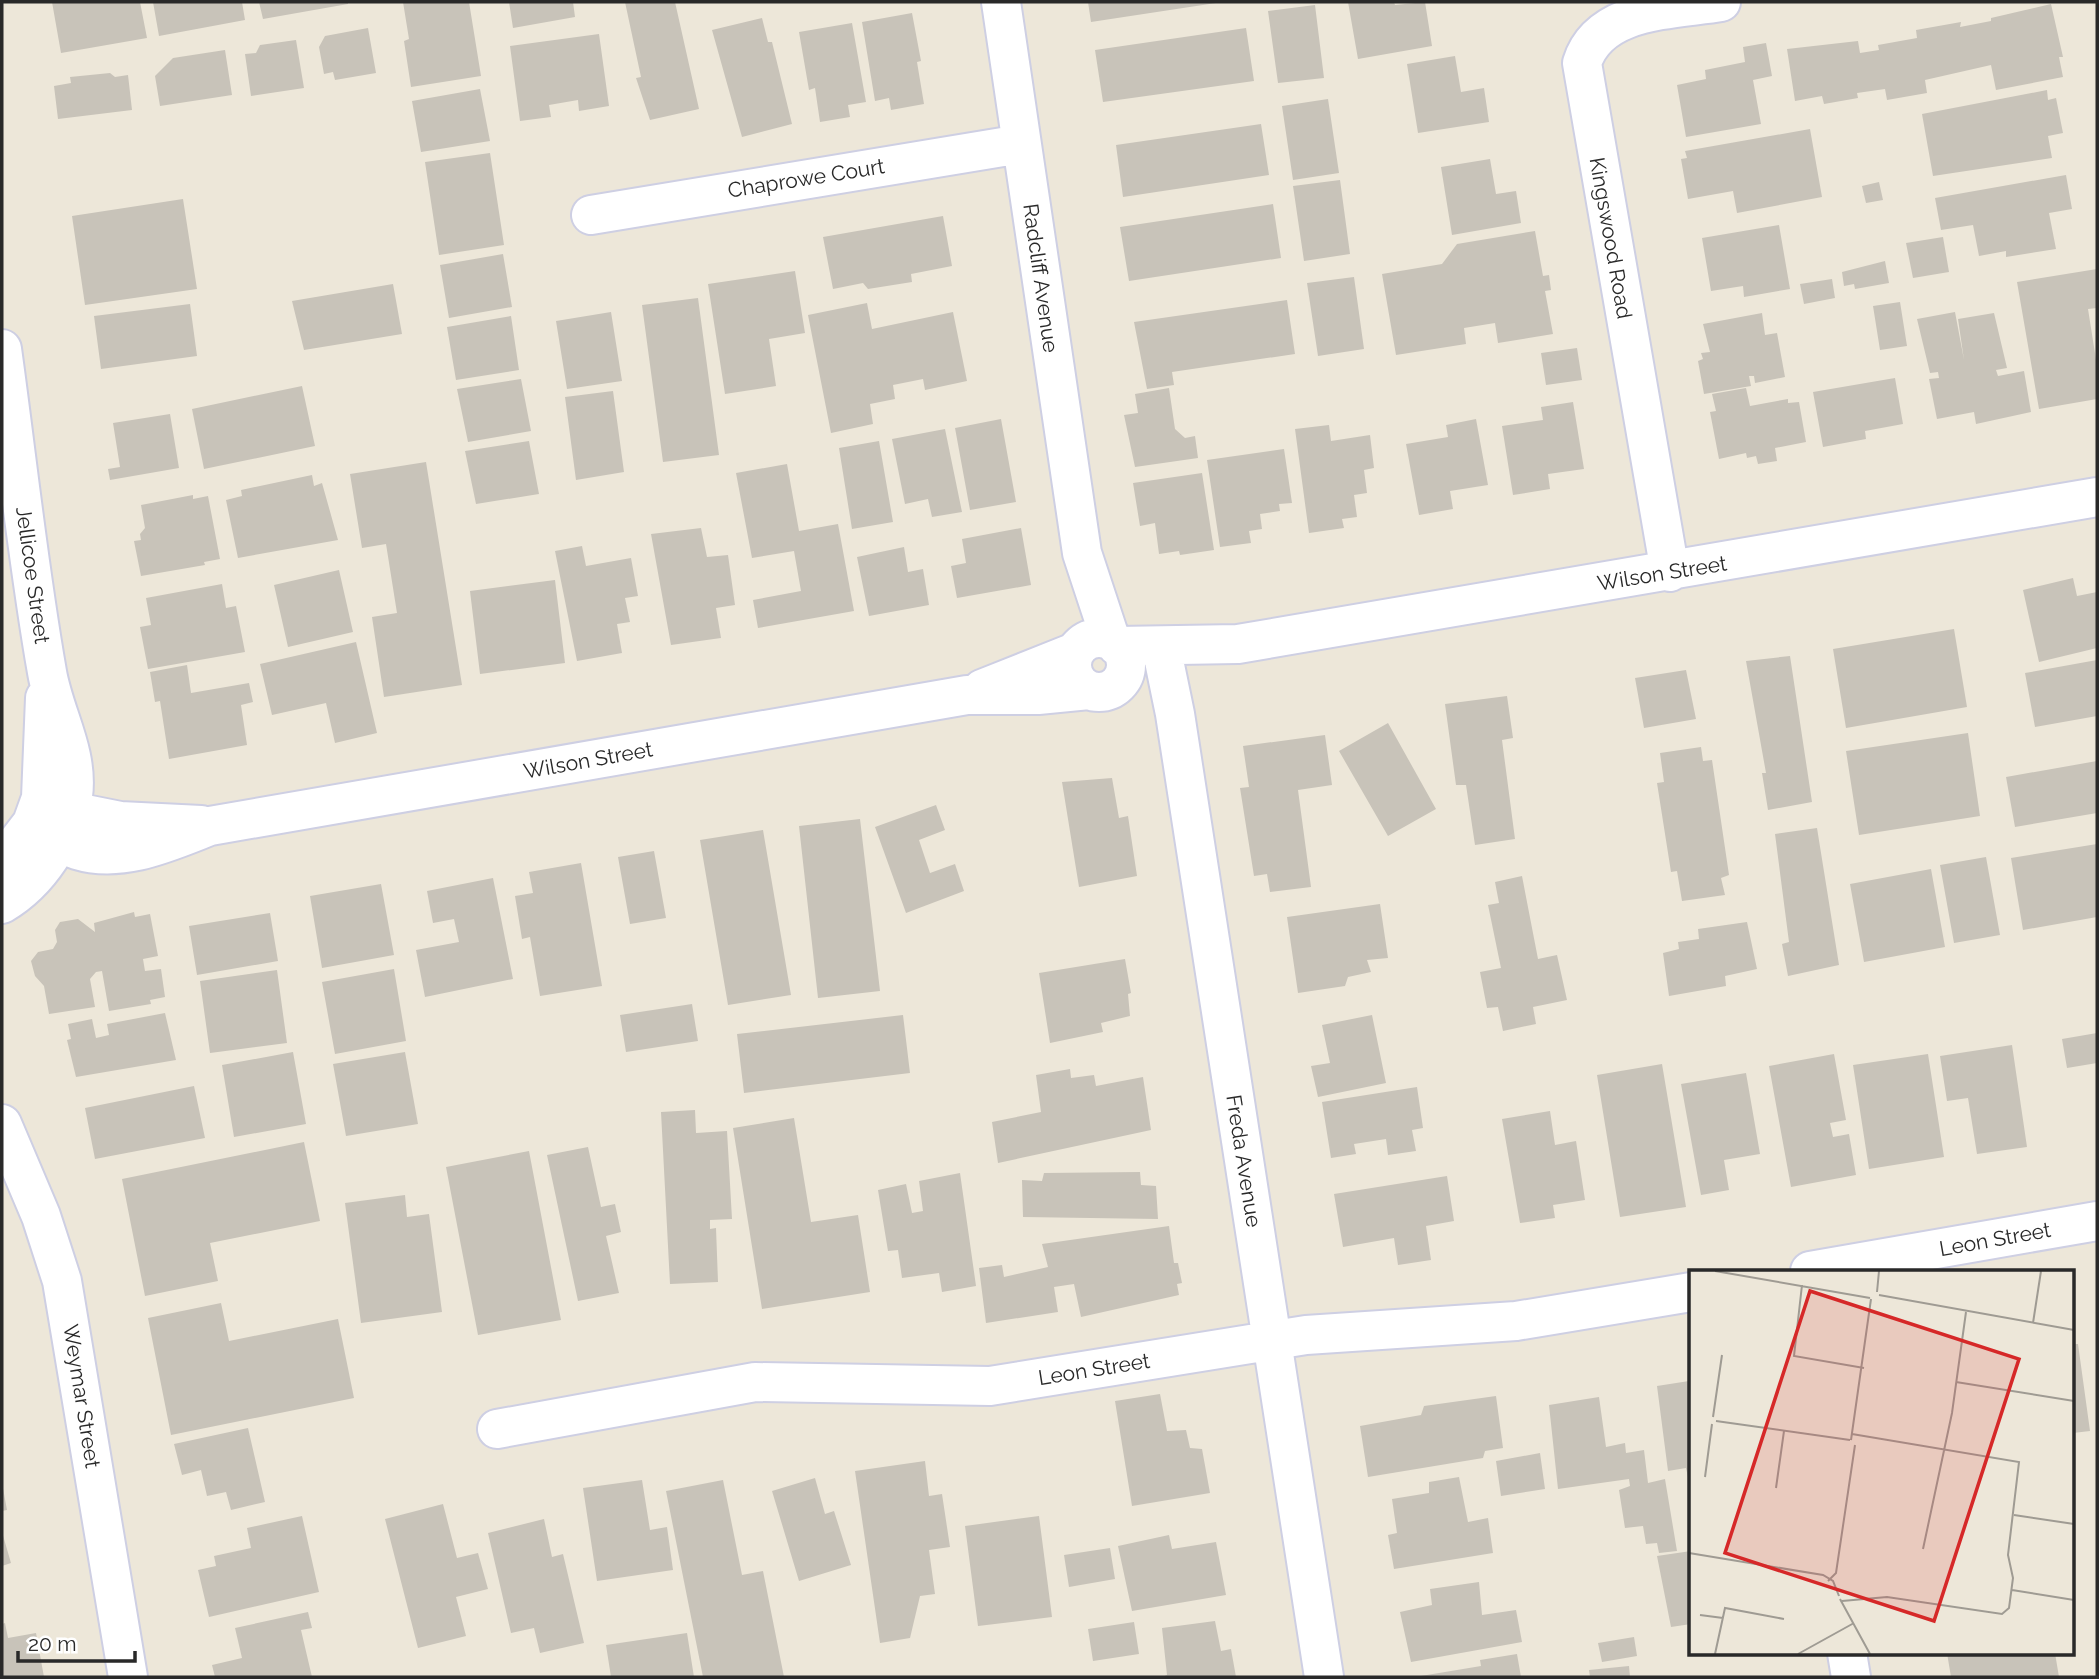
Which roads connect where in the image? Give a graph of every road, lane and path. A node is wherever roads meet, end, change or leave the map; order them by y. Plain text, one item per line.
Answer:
1 (1000, 2) edge
2 (1721, 2) edge
3 (1021, 144) junction
4 (591, 215) dead end
5 (2, 349) edge
6 (2093, 500) edge
7 (1670, 572) junction
8 (1096, 646) junction
9 (1164, 657) junction
10 (1103, 688) junction
11 (967, 695) junction
12 (56, 822) junction
13 (2, 862) edge
14 (2, 904) edge
15 (2, 1124) edge
16 (2097, 1222) edge
17 (1816, 1270) edge
18 (1689, 1292) edge
19 (1272, 1339) junction
20 (497, 1429) dead end
21 (1847, 1654) edge
22 (128, 1677) edge
23 (1324, 1677) edge
24 (1851, 1677) edge

1 - 3 street, Radcliff Avenue
2 - 7 street, Kingswood Road
3 - 4 street, Chaprowe Court
3 - 8 street, Radcliff Avenue
5 - 12 street, Jellicoe Street
6 - 7 street, Wilson Street
7 - 9 street, Wilson Street
8 - 9 street, Wilson Street
8 - 10 street, Radcliff Avenue
8 - 11 street, Wilson Street
9 - 10 street, Wilson Street
9 - 19 street, Freda Avenue
10 - 11 street, Wilson Street
11 - 12 street, Wilson Street
12 - 13 street
12 - 14 street
15 - 22 street, Weymar Street
16 - 17 street, Leon Street
18 - 19 street, Leon Street
19 - 20 street, Leon Street
19 - 23 street, Freda Avenue
21 - 24 street

